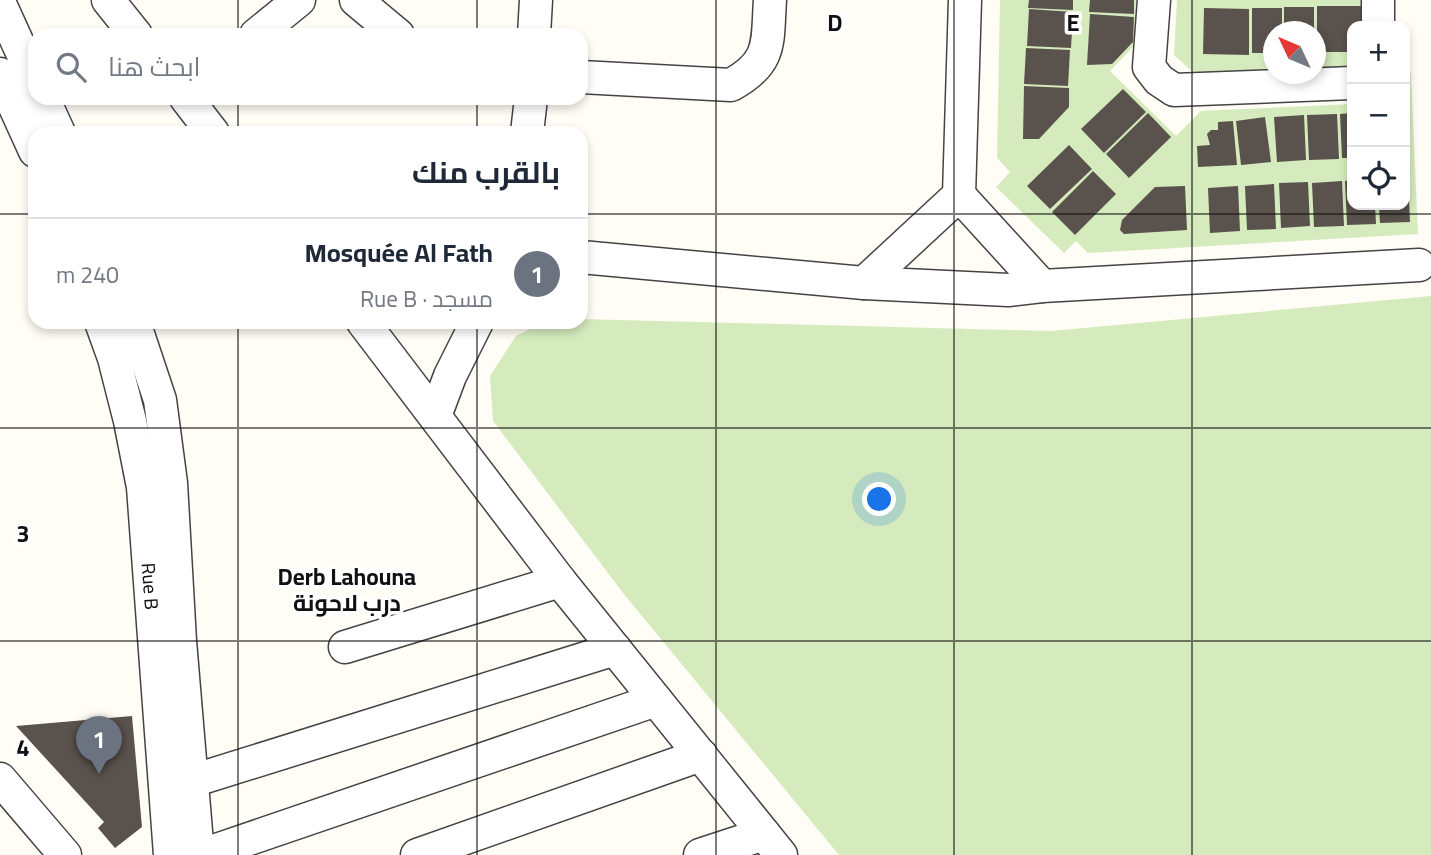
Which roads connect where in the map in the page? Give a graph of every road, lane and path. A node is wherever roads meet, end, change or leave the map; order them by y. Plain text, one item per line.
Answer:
1 (108, 0) edge
2 (299, 0) edge
3 (356, 0) edge
4 (536, 0) edge
5 (769, 0) edge
6 (965, 0) edge
7 (1154, 0) edge
8 (1378, 0) edge
9 (0, 4) edge
10 (1378, 21) edge
11 (130, 28) edge
12 (265, 28) edge
13 (390, 28) edge
14 (534, 28) edge
15 (28, 66) edge
16 (0, 74) edge
17 (588, 77) edge
18 (1347, 83) edge
19 (46, 105) edge
20 (192, 105) edge
21 (529, 105) edge
22 (56, 126) edge
23 (208, 126) edge
24 (528, 126) edge
25 (28, 136) edge
26 (958, 195) junction
27 (588, 258) edge
28 (1419, 265) dead end
29 (864, 283) junction
30 (1042, 286) junction
31 (103, 329) edge
32 (136, 329) edge
33 (368, 329) edge
34 (474, 329) edge
35 (435, 416) junction
36 (560, 581) junction
37 (345, 647) dead end
38 (615, 649) junction
39 (656, 700) junction
40 (701, 755) junction
41 (0, 779) edge
42 (192, 781) junction
43 (772, 845) edge
44 (163, 851) edge
45 (65, 855) edge
46 (200, 855) edge
47 (417, 855) edge
48 (700, 855) edge

1 - 11 street
2 - 12 street
3 - 13 street
4 - 14 street
5 - 17 street
6 - 26 street
7 - 18 street
8 - 10 street
9 - 15 street
16 - 25 street
19 - 22 street
20 - 23 street
21 - 24 street
26 - 29 street
26 - 30 street
27 - 29 street
28 - 30 street
29 - 30 street
31 - 44 street, Rue B
32 - 42 street, Rue B
33 - 35 street
34 - 35 street
35 - 36 street
36 - 37 street
36 - 38 street
38 - 39 street
38 - 42 street
39 - 40 street
39 - 46 street
40 - 43 street
40 - 47 street
41 - 45 street
42 - 46 street, Rue B
43 - 48 street

